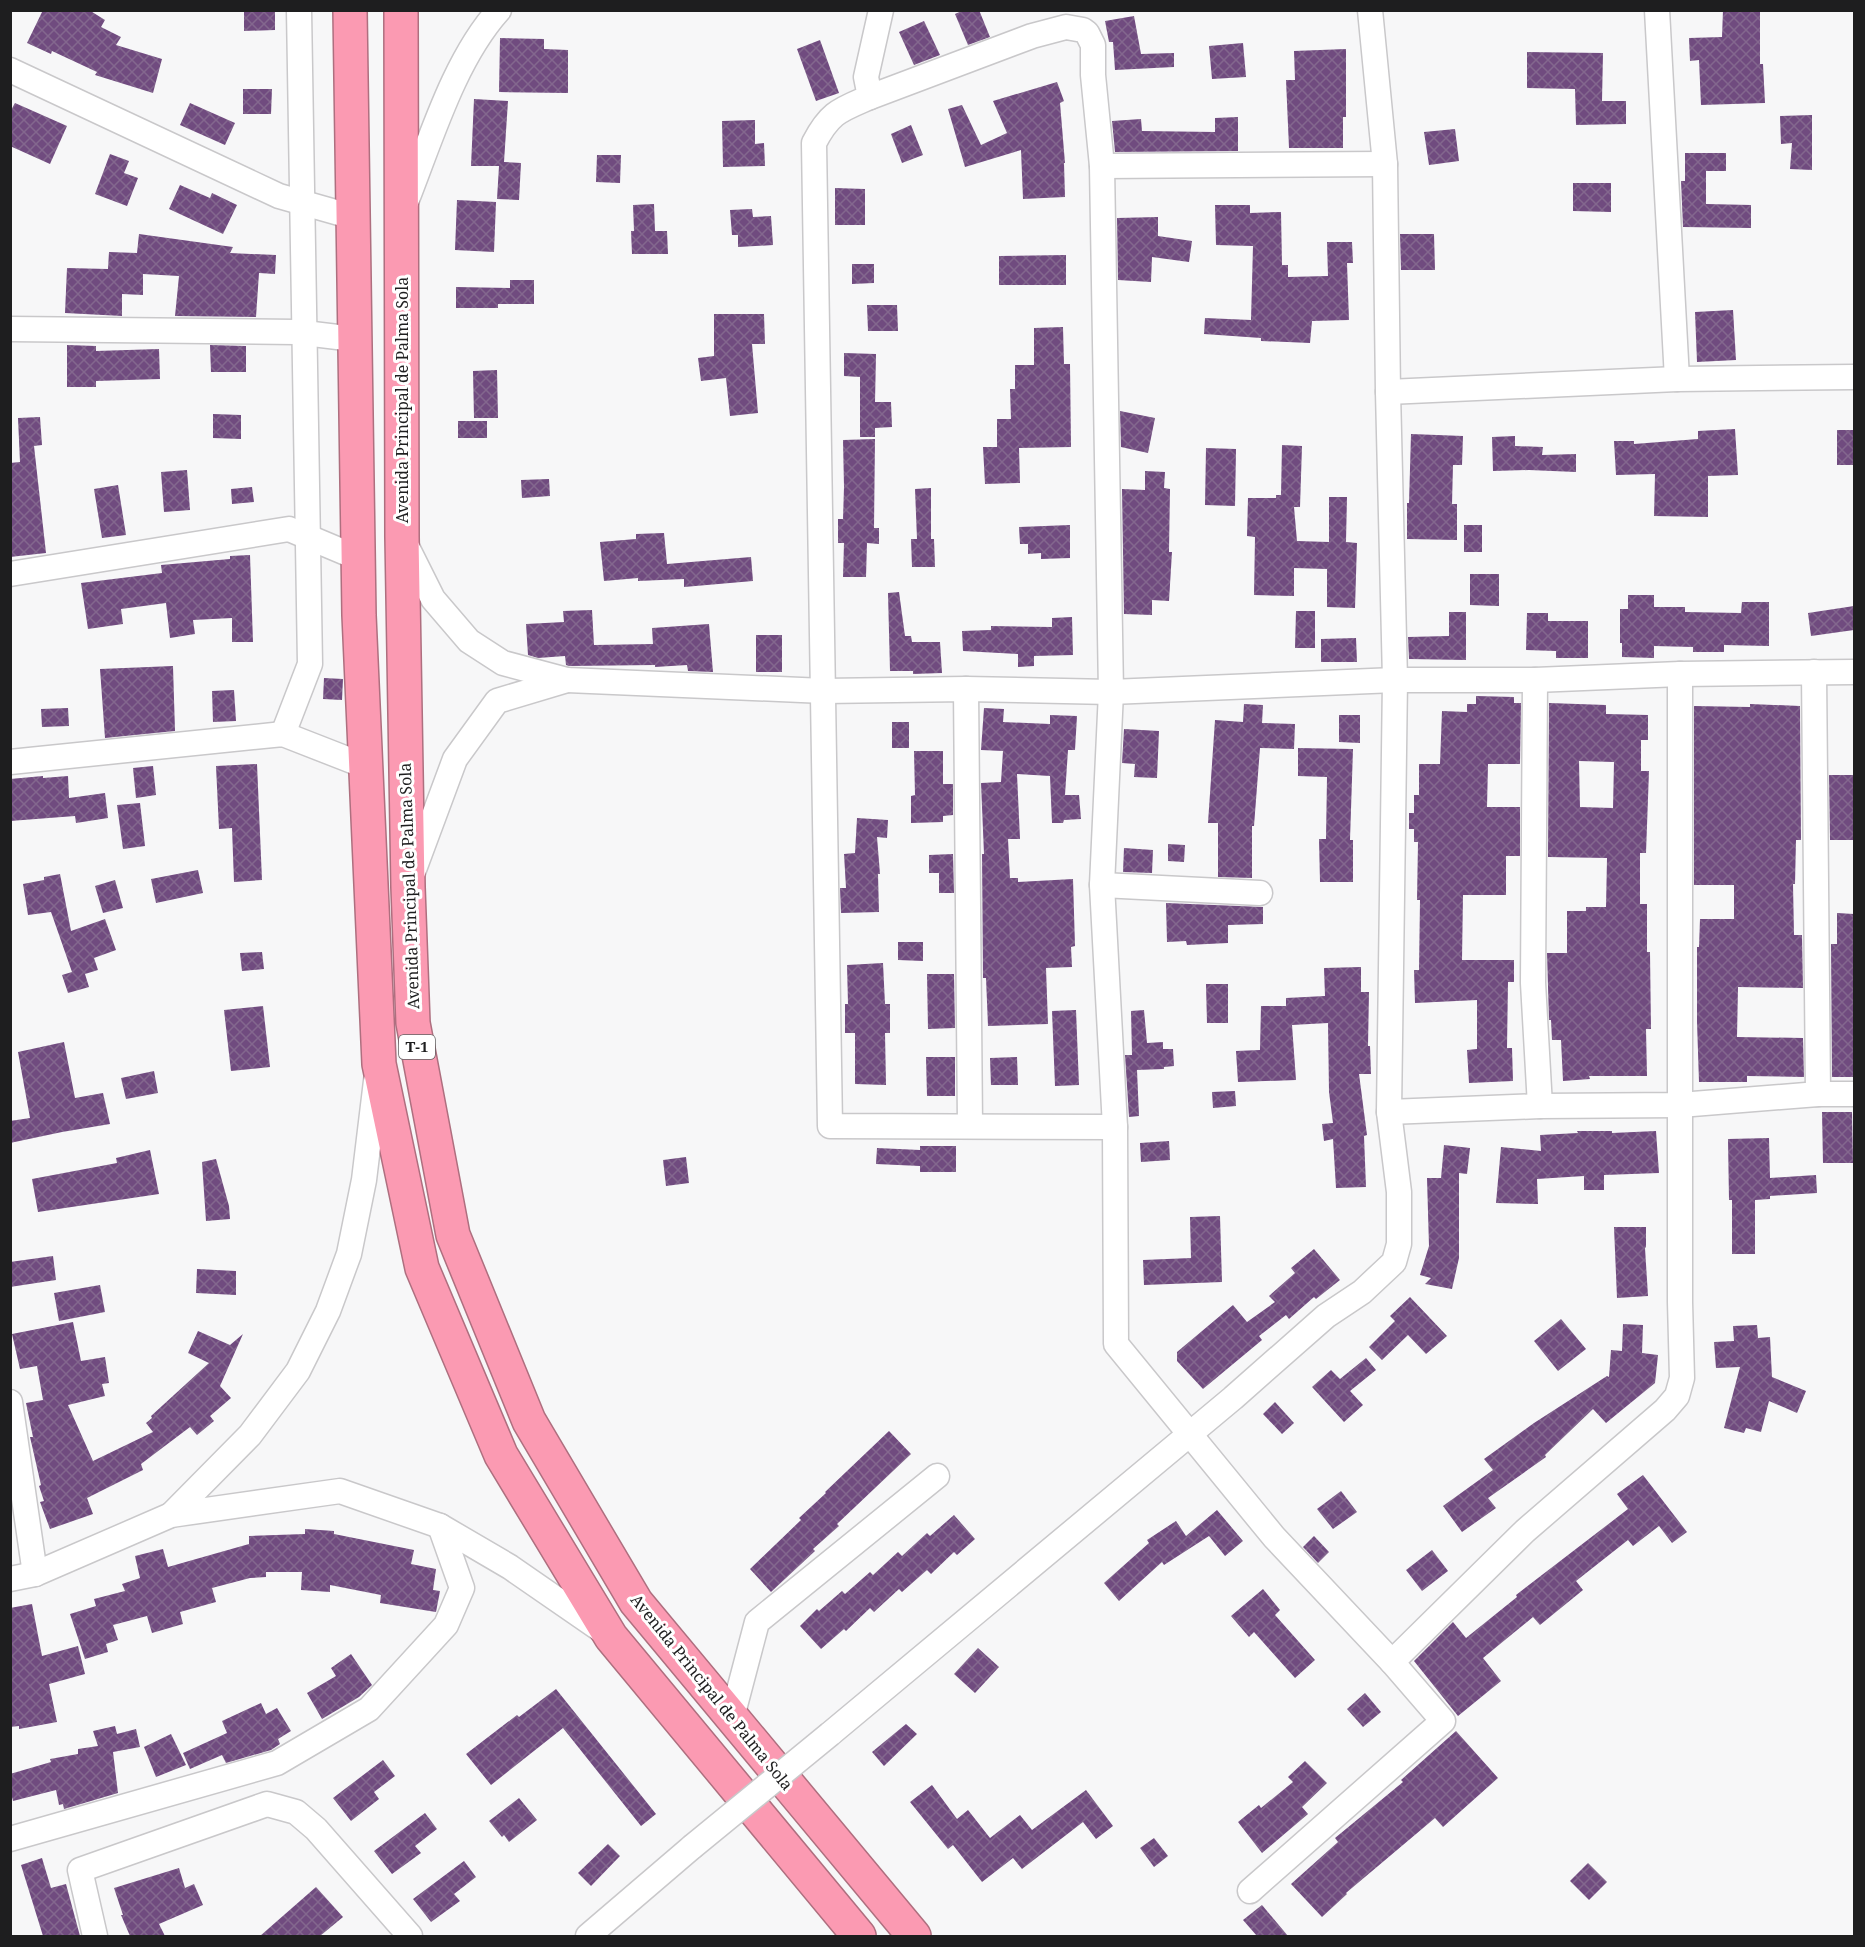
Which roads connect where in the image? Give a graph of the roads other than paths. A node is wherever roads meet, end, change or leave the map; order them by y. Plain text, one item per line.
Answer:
1 (299, 10) edge
2 (350, 10) edge
3 (401, 10) edge
4 (499, 10) edge
5 (881, 10) edge
6 (1370, 10) edge
7 (1657, 10) edge
8 (10, 70) edge
9 (870, 97) junction
10 (1385, 164) junction
11 (1102, 166) junction
12 (303, 203) junction
13 (401, 215) junction
14 (353, 217) junction
15 (10, 329) edge
16 (305, 333) junction
17 (354, 339) junction
18 (1854, 377) edge
19 (1677, 379) junction
20 (1388, 392) junction
21 (402, 537) junction
22 (308, 538) junction
23 (358, 558) junction
24 (10, 574) edge
25 (1815, 672) junction
26 (1854, 672) edge
27 (1680, 674) junction
28 (567, 680) junction
29 (1395, 680) junction
30 (1535, 680) junction
31 (966, 689) junction
32 (824, 691) junction
33 (1111, 692) junction
34 (283, 734) junction
35 (10, 762) edge
36 (365, 766) junction
37 (1101, 885) junction
38 (408, 887) junction
39 (1260, 893) dead end
40 (378, 1064) junction
41 (1818, 1094) junction
42 (1854, 1094) edge
43 (1680, 1105) junction
44 (1540, 1106) junction
45 (1389, 1112) junction
46 (970, 1125) junction
47 (1115, 1126) junction
48 (10, 1402) edge
49 (1189, 1433) junction
50 (937, 1476) dead end
51 (171, 1515) junction
52 (440, 1526) junction
53 (35, 1574) junction
54 (10, 1579) edge
55 (611, 1637) junction
56 (1392, 1662) junction
57 (732, 1717) junction
58 (10, 1839) edge
59 (1250, 1891) dead end
60 (95, 1936) edge
61 (410, 1936) edge
62 (588, 1936) edge
63 (859, 1936) edge
64 (914, 1936) edge

1 - 12 street
2 - 14 highway, T-1
3 - 13 highway, Avenida Principal de Palma Sola / T-1
4 - 13 street
5 - 9 street
6 - 10 street
7 - 19 street
8 - 12 street
9 - 11 street
9 - 32 street
10 - 11 street
10 - 20 street
11 - 33 street
12 - 14 street
12 - 16 street
13 - 21 highway, Avenida Principal de Palma Sola / T-1
14 - 17 highway, T-1
15 - 16 street
16 - 17 street
16 - 22 street
17 - 23 highway, T-1
18 - 19 street
19 - 20 street
20 - 29 street
21 - 28 street
21 - 38 highway, Avenida Principal de Palma Sola / T-1
22 - 23 street
22 - 24 street
22 - 34 street
23 - 36 highway, T-1
25 - 26 street
25 - 27 street
25 - 41 street
27 - 30 street
27 - 43 street
28 - 32 street
28 - 38 street
29 - 30 street
29 - 33 street
29 - 45 street
30 - 44 street
31 - 32 street
31 - 33 street
31 - 46 street
32 - 46 street
33 - 37 street
34 - 35 street
34 - 36 street
36 - 40 highway, T-1
37 - 39 street
37 - 47 street
38 - 57 highway, Avenida Principal de Palma Sola / T-1
40 - 51 street
40 - 55 highway, T-1
41 - 42 street
41 - 43 street
43 - 44 street
43 - 56 street
44 - 45 street
45 - 49 street
46 - 47 street
47 - 49 street
48 - 53 street
49 - 56 street
49 - 62 street, bridge
50 - 57 street
51 - 52 street
51 - 53 street
52 - 55 street
52 - 58 street
53 - 54 street
55 - 63 highway, T-1
56 - 59 street
57 - 64 highway, Avenida Principal de Palma Sola / T-1
60 - 61 street

